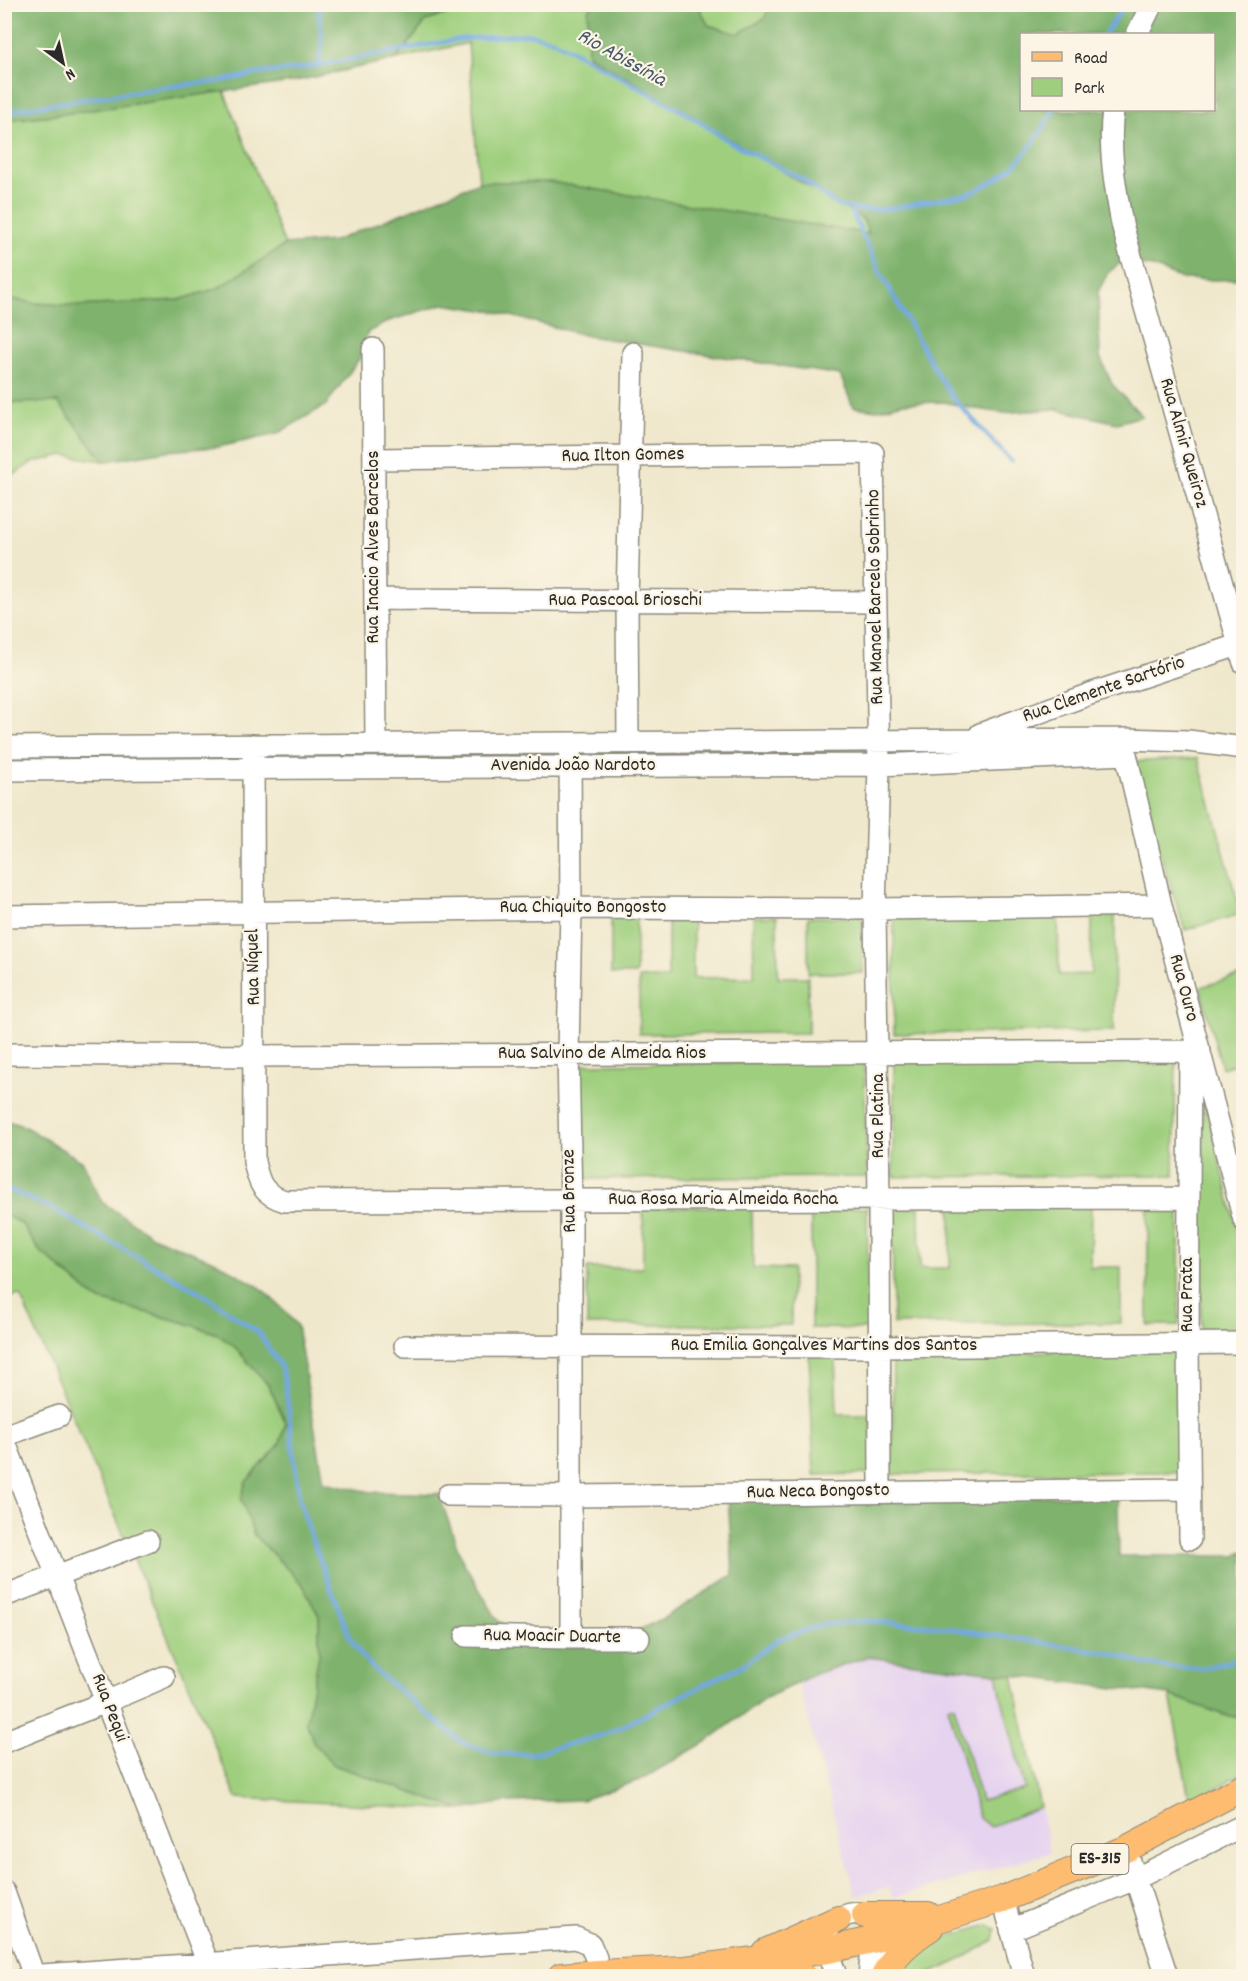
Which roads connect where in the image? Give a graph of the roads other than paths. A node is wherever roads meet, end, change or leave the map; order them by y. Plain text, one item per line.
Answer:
1 (1152, 4) edge
2 (1138, 33) edge
3 (1113, 111) edge
4 (373, 350) dead end
5 (633, 353) dead end
6 (873, 453) joint
7 (630, 456) junction
8 (374, 459) junction
9 (375, 599) junction
10 (627, 601) junction
11 (875, 602) junction
12 (1242, 650) edge
13 (965, 740) junction
14 (878, 741) junction
15 (570, 743) junction
16 (628, 743) junction
17 (376, 744) junction
18 (253, 745) junction
19 (1125, 746) junction
20 (4, 747) edge
21 (1244, 748) edge
22 (879, 765) junction
23 (570, 766) junction
24 (253, 768) junction
25 (4, 770) edge
26 (1161, 905) junction
27 (571, 908) junction
28 (875, 909) junction
29 (253, 911) junction
30 (4, 916) edge
31 (1195, 1051) junction
32 (878, 1053) junction
33 (4, 1054) edge
34 (568, 1054) junction
35 (255, 1056) junction
36 (262, 1189) joint
37 (1188, 1198) junction
38 (879, 1199) junction
39 (571, 1201) junction
40 (1244, 1220) edge
41 (1188, 1344) junction
42 (1244, 1344) edge
43 (571, 1345) junction
44 (405, 1346) dead end
45 (879, 1347) junction
46 (59, 1416) dead end
47 (4, 1438) edge
48 (1189, 1489) junction
49 (880, 1491) junction
50 (448, 1494) dead end
51 (572, 1496) junction
52 (1190, 1539) dead end
53 (148, 1541) dead end
54 (57, 1576) junction
55 (4, 1596) edge
56 (466, 1636) dead end
57 (571, 1638) junction
58 (639, 1638) dead end
59 (164, 1677) dead end
60 (106, 1702) junction
61 (4, 1742) edge
62 (1244, 1787) edge
63 (1244, 1825) edge
64 (1126, 1849) junction
65 (1135, 1879) junction
66 (4, 1892) edge
67 (1003, 1899) junction
68 (865, 1915) junction
69 (950, 1915) junction
70 (838, 1919) junction
71 (1011, 1930) junction
72 (876, 1939) junction
73 (828, 1950) junction
74 (743, 1962) junction
75 (211, 1970) edge
76 (597, 1973) junction
77 (687, 1973) edge
78 (32, 1976) edge
79 (561, 1977) edge
80 (802, 1977) edge
81 (836, 1977) edge
82 (869, 1977) edge
83 (884, 1977) edge
84 (1024, 1977) edge
85 (1167, 1977) edge

1 - 2 street
3 - 12 street, Rua Almir Queiroz
4 - 8 street, Rua Inacio Alves Barcelos
5 - 7 street
6 - 7 street, Rua Ilton Gomes
6 - 11 street, Rua Manoel Barcelo Sobrinho
7 - 8 street, Rua Ilton Gomes
7 - 10 street
8 - 9 street, Rua Inacio Alves Barcelos
9 - 10 street, Rua Pascoal Brioschi
9 - 17 street, Rua Inacio Alves Barcelos
10 - 11 street, Rua Pascoal Brioschi
10 - 16 street
11 - 14 street, Rua Manoel Barcelo Sobrinho
12 - 13 street, Rua Clemente Sartório
13 - 14 street, Avenida João Nardoto
13 - 19 street, Avenida João Nardoto
14 - 16 street, Avenida João Nardoto
14 - 22 street, Rua Platina
15 - 16 street, Avenida João Nardoto
15 - 17 street, Avenida João Nardoto
15 - 23 street, Rua Bronze
17 - 18 street, Avenida João Nardoto
18 - 20 street, Avenida João Nardoto
18 - 24 street, Rua Níquel
19 - 21 street, Avenida João Nardoto
19 - 22 street, Avenida João Nardoto
19 - 26 street, Rua Ouro
22 - 23 street, Avenida João Nardoto
22 - 28 street, Rua Platina
23 - 24 street, Avenida João Nardoto
23 - 27 street, Rua Bronze
24 - 25 street, Avenida João Nardoto
24 - 29 street, Rua Níquel
26 - 28 street, Rua Chiquito Bongosto
26 - 31 street, Rua Ouro
27 - 28 street, Rua Chiquito Bongosto
27 - 29 street, Rua Chiquito Bongosto
27 - 34 street, Rua Bronze
28 - 32 street, Rua Platina
29 - 30 street, Rua Chiquito Bongosto
29 - 35 street, Rua Níquel
31 - 32 street, Rua Salvino de Almeida Rios
31 - 37 street, Rua Prata
31 - 40 street, Rua Ouro
32 - 34 street, Rua Salvino de Almeida Rios
32 - 38 street, Rua Platina
33 - 35 street, Rua Salvino de Almeida Rios
34 - 35 street, Rua Salvino de Almeida Rios
34 - 39 street, Rua Bronze
35 - 36 street, Rua Níquel
36 - 39 street, Rua Rosa Maria Almeida Rocha
37 - 38 street, Rua Rosa Maria Almeida Rocha
37 - 41 street, Rua Prata
38 - 39 street, Rua Rosa Maria Almeida Rocha
38 - 45 street, Rua Platina
39 - 43 street, Rua Bronze
41 - 42 street, Rua Emilia Gonçalves Martins dos Santos
41 - 45 street, Rua Emilia Gonçalves Martins dos Santos
41 - 48 street, Rua Prata
43 - 44 street, Rua Emilia Gonçalves Martins dos Santos
43 - 45 street, Rua Emilia Gonçalves Martins dos Santos
43 - 51 street, Rua Bronze
45 - 49 street, Rua Platina
46 - 47 street
47 - 54 street, Rua Pequi
48 - 49 street, Rua Neca Bongosto
48 - 52 street, Rua Prata
49 - 51 street, Rua Neca Bongosto
50 - 51 street, Rua Neca Bongosto
51 - 57 street, Rua Bronze
53 - 54 street
54 - 55 street
54 - 60 street, Rua Pequi
56 - 57 street, Rua Moacir Duarte
57 - 58 street, Rua Moacir Duarte
59 - 60 street
60 - 61 street
60 - 75 street, Rua Pequi
62 - 64 main road, ES-315
63 - 65 street
64 - 65 street
64 - 67 main road, ES-315
65 - 71 street
65 - 85 street
66 - 78 street
67 - 69 main road, ES-315
67 - 71 street
68 - 69 main road
68 - 70 street
68 - 72 street
69 - 72 main road, ES-315
69 - 83 main road
70 - 73 street
70 - 74 main road
71 - 84 street
72 - 73 main road, ES-315
72 - 82 street
73 - 74 main road, ES-315
73 - 81 street
74 - 77 main road, ES-315
74 - 80 main road
75 - 76 street
75 - 78 street
76 - 77 main road, ES-315
76 - 79 main road, ES-315

